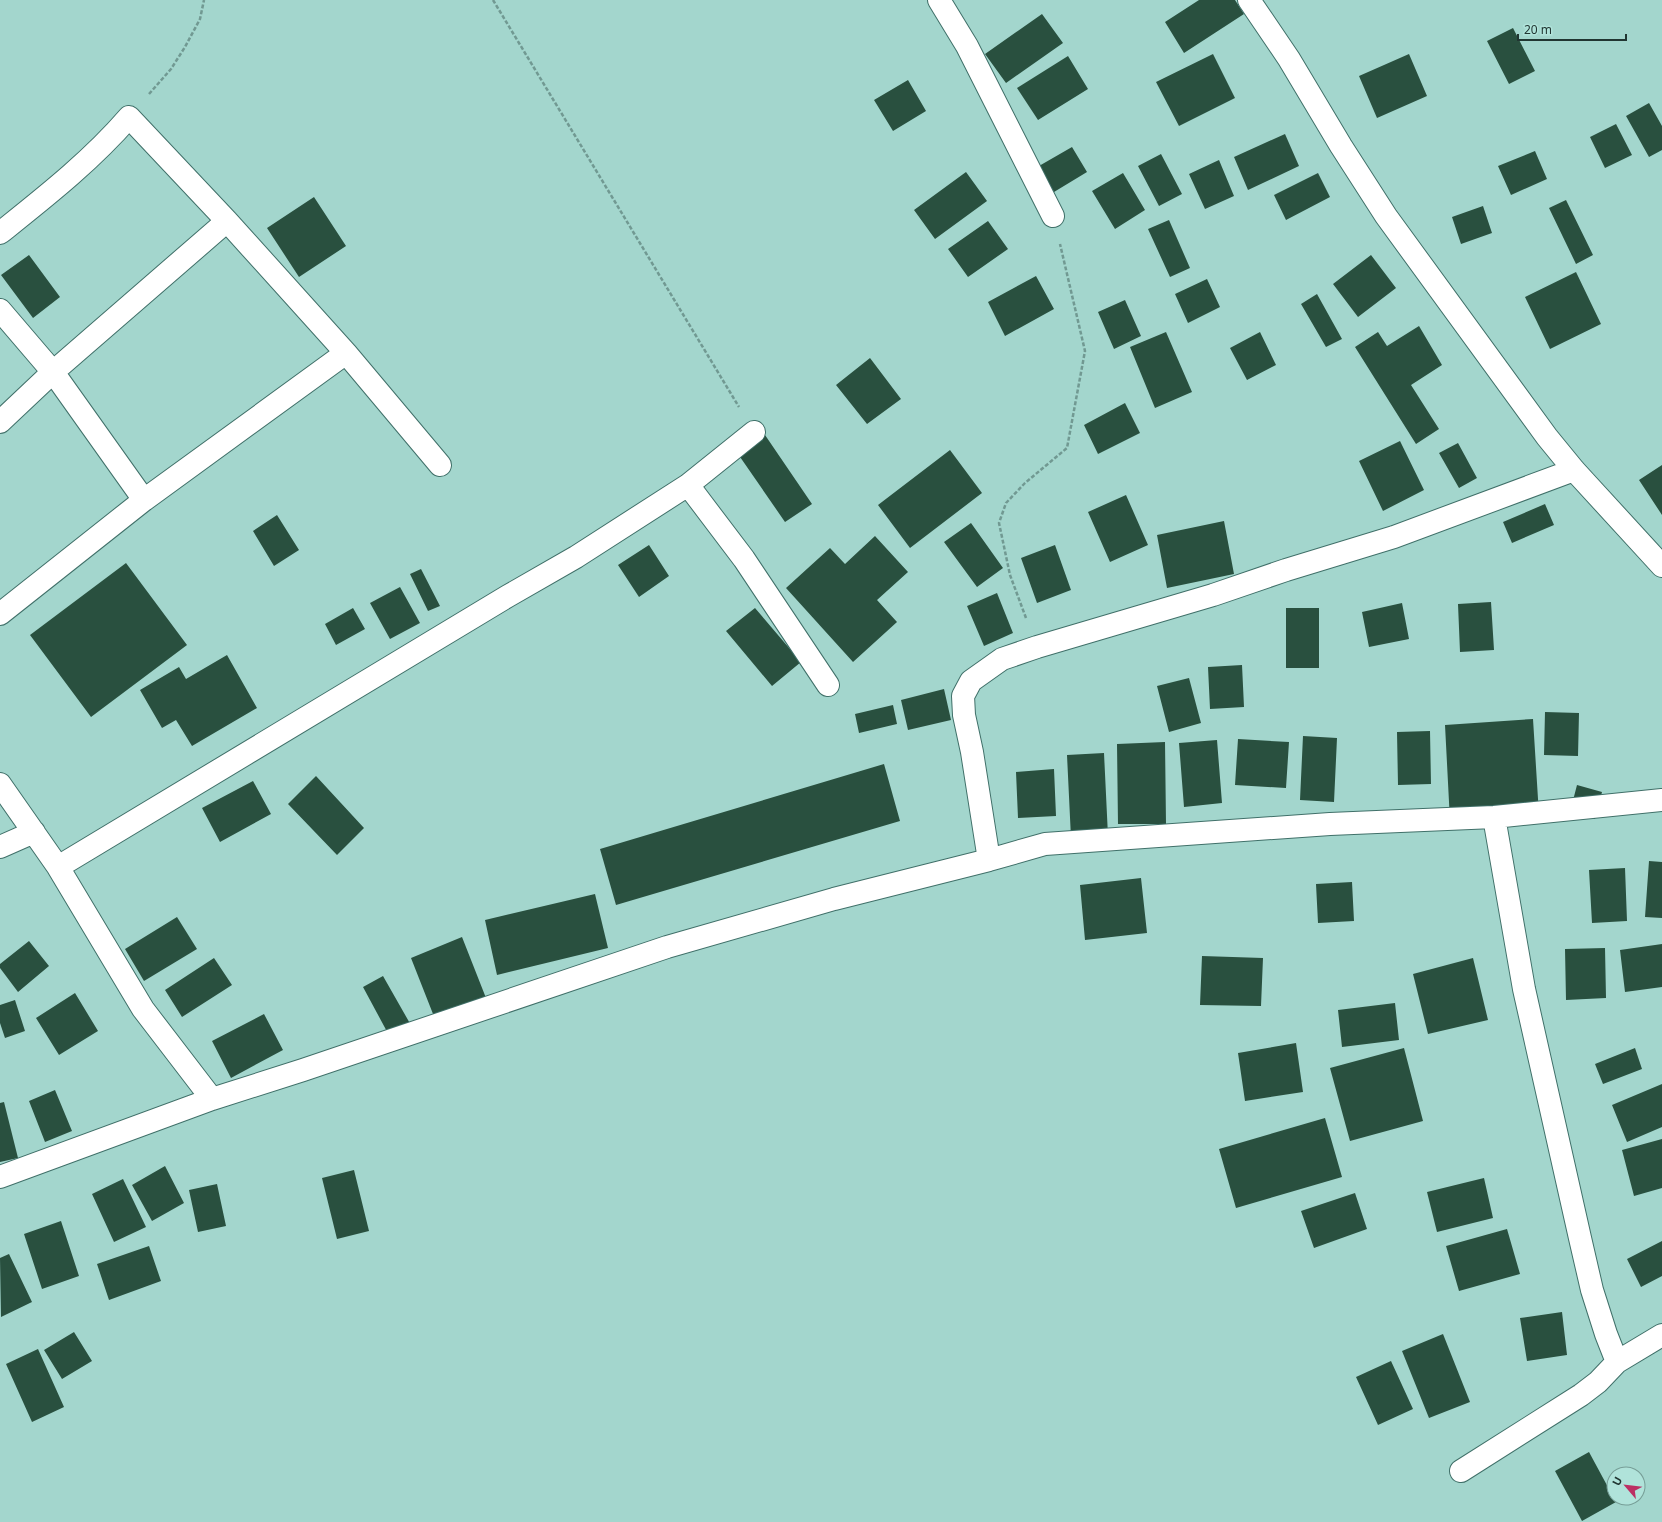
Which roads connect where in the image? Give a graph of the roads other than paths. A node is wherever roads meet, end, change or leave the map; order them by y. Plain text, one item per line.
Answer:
1 (939, 0) edge
2 (1249, 0) edge
3 (1053, 216) road end
4 (227, 221) junction
5 (0, 233) edge
6 (0, 310) edge
7 (346, 354) junction
8 (53, 372) junction
9 (0, 422) edge
10 (754, 432) road end
11 (440, 465) dead end
12 (1574, 470) junction
13 (688, 485) junction
14 (144, 500) junction
15 (1662, 566) edge
16 (0, 614) edge
17 (828, 685) dead end
18 (0, 784) edge
19 (1662, 800) edge
20 (1494, 817) junction
21 (34, 832) junction
22 (0, 847) edge
23 (989, 860) junction
24 (58, 867) junction
25 (212, 1099) junction
26 (0, 1177) edge
27 (1662, 1335) edge
28 (1617, 1362) junction
29 (1461, 1471) dead end

1 - 3 street
2 - 12 street
4 - 5 street
4 - 7 street
4 - 8 street
6 - 8 street
7 - 11 street
7 - 14 street
8 - 9 street
8 - 14 street
10 - 13 street
12 - 15 street
12 - 23 street
13 - 17 street
13 - 24 street
14 - 16 street
18 - 21 street
19 - 20 street
20 - 23 street
20 - 28 street
21 - 22 street
21 - 24 street
23 - 25 street
24 - 25 street
25 - 26 street
27 - 28 street
28 - 29 street

